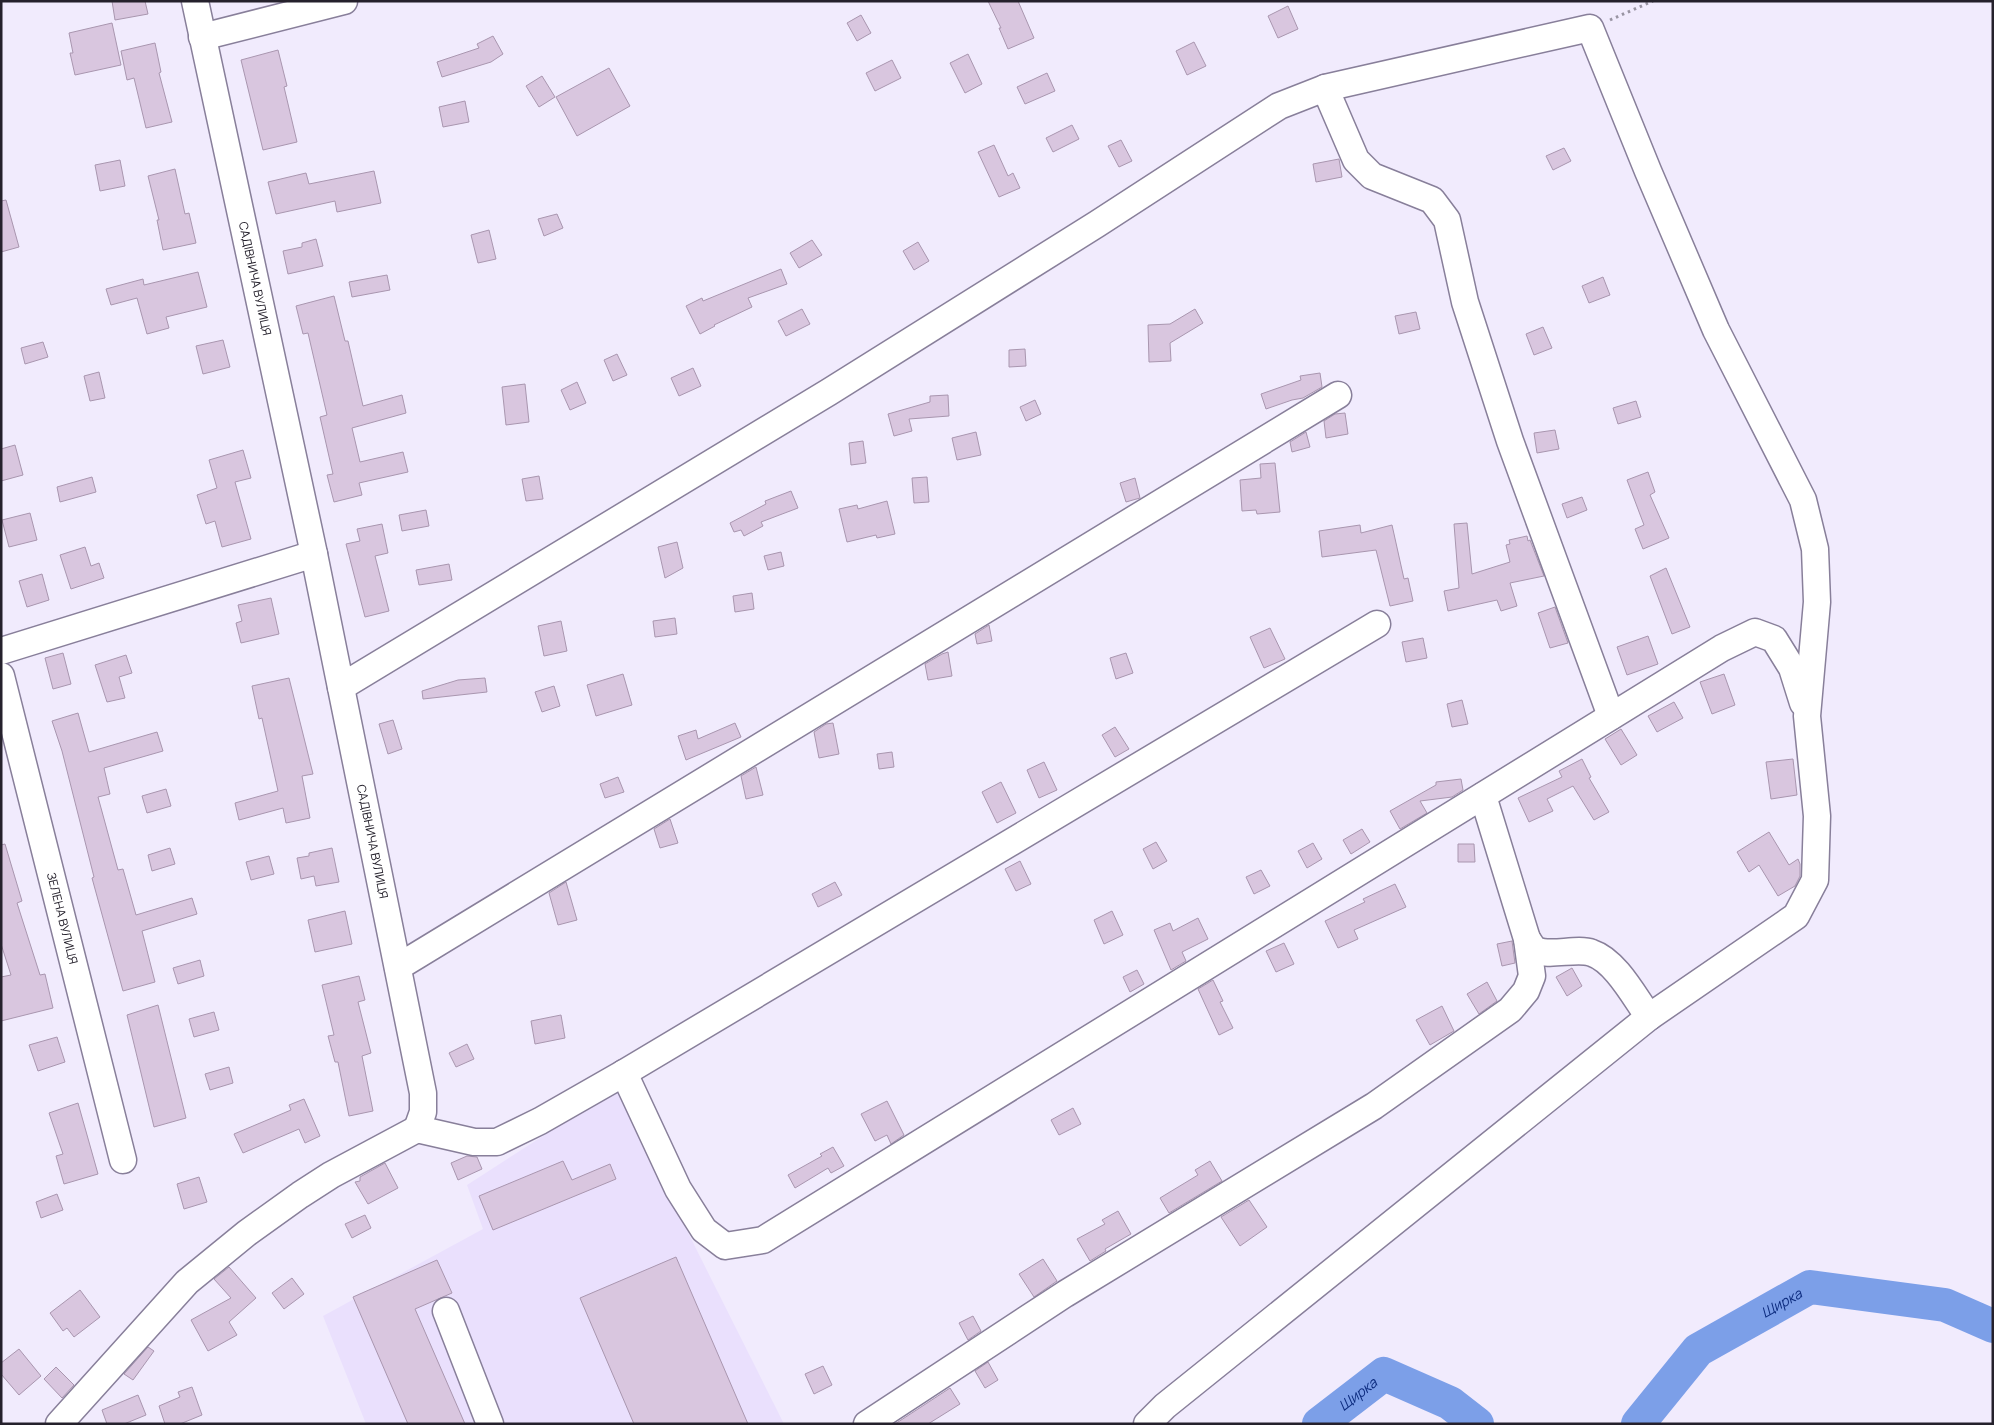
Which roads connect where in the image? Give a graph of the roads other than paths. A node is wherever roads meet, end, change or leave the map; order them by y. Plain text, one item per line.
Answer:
1 (194, 1) edge
2 (344, 1) edge
3 (202, 37) junction
4 (1325, 88) junction
5 (1338, 395) dead end
6 (314, 554) junction
7 (1377, 624) dead end
8 (1, 651) edge
9 (1, 676) edge
10 (341, 687) junction
11 (1611, 716) junction
12 (1807, 716) junction
13 (1483, 796) junction
14 (1527, 940) junction
15 (398, 967) junction
16 (1649, 1017) junction
17 (624, 1073) junction
18 (417, 1128) junction
19 (123, 1160) dead end
20 (446, 1311) dead end
21 (59, 1424) edge
22 (490, 1424) edge
23 (867, 1424) edge
24 (1146, 1424) edge

1 - 3 street, САДІВНИЧА ВУЛИЦЯ
2 - 3 street
3 - 6 street, САДІВНИЧА ВУЛИЦЯ
4 - 10 street
4 - 11 street
4 - 12 street
5 - 15 street
6 - 8 street
6 - 10 street, САДІВНИЧА ВУЛИЦЯ
7 - 17 street
9 - 19 street, ЗЕЛЕНА ВУЛИЦЯ
10 - 15 street, САДІВНИЧА ВУЛИЦЯ
11 - 12 street
11 - 13 street
12 - 16 street
13 - 14 street
13 - 17 street
14 - 16 street
14 - 23 street
15 - 18 street, САДІВНИЧА ВУЛИЦЯ
16 - 24 street
17 - 18 street
18 - 21 street
20 - 22 street

